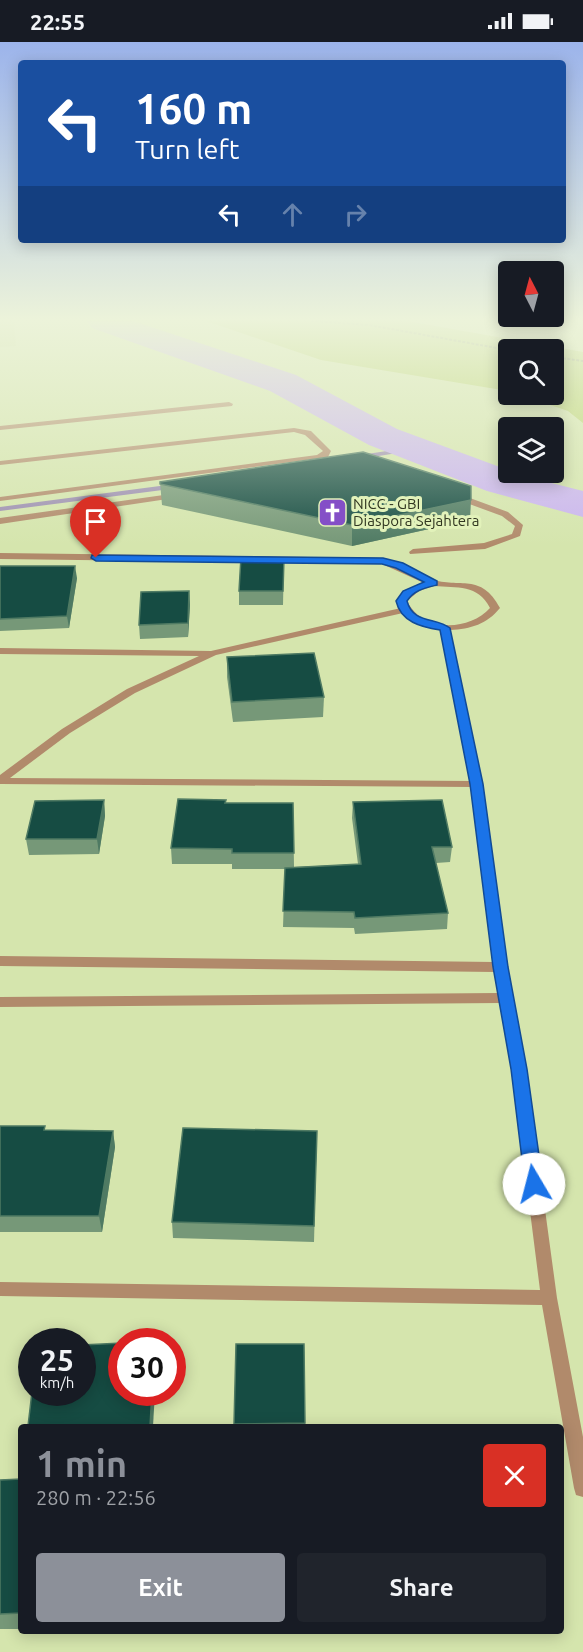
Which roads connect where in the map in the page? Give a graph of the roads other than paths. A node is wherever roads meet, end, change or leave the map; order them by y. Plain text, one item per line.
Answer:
1 (229, 404) dead end
2 (0, 428) edge
3 (0, 464) edge
4 (444, 492) edge
5 (183, 494) edge
6 (0, 499) edge
7 (0, 521) edge
8 (413, 552) dead end
9 (0, 556) edge
10 (434, 583) junction
11 (404, 610) junction
12 (445, 628) junction
13 (0, 651) edge
14 (213, 653) junction
15 (0, 781) edge
16 (477, 784) junction
17 (0, 961) edge
18 (500, 967) junction
19 (505, 998) junction
20 (0, 1002) edge
21 (0, 1289) edge
22 (549, 1298) junction
23 (583, 1488) edge

1 - 2 street
3 - 6 street
4 - 8 street
5 - 7 street
9 - 10 street
10 - 11 street
10 - 12 street
11 - 12 street
11 - 14 street
12 - 16 street
13 - 14 street
14 - 15 street
15 - 16 street
16 - 18 street
17 - 18 street
18 - 19 street
19 - 20 street
19 - 22 street
21 - 22 street
22 - 23 street

